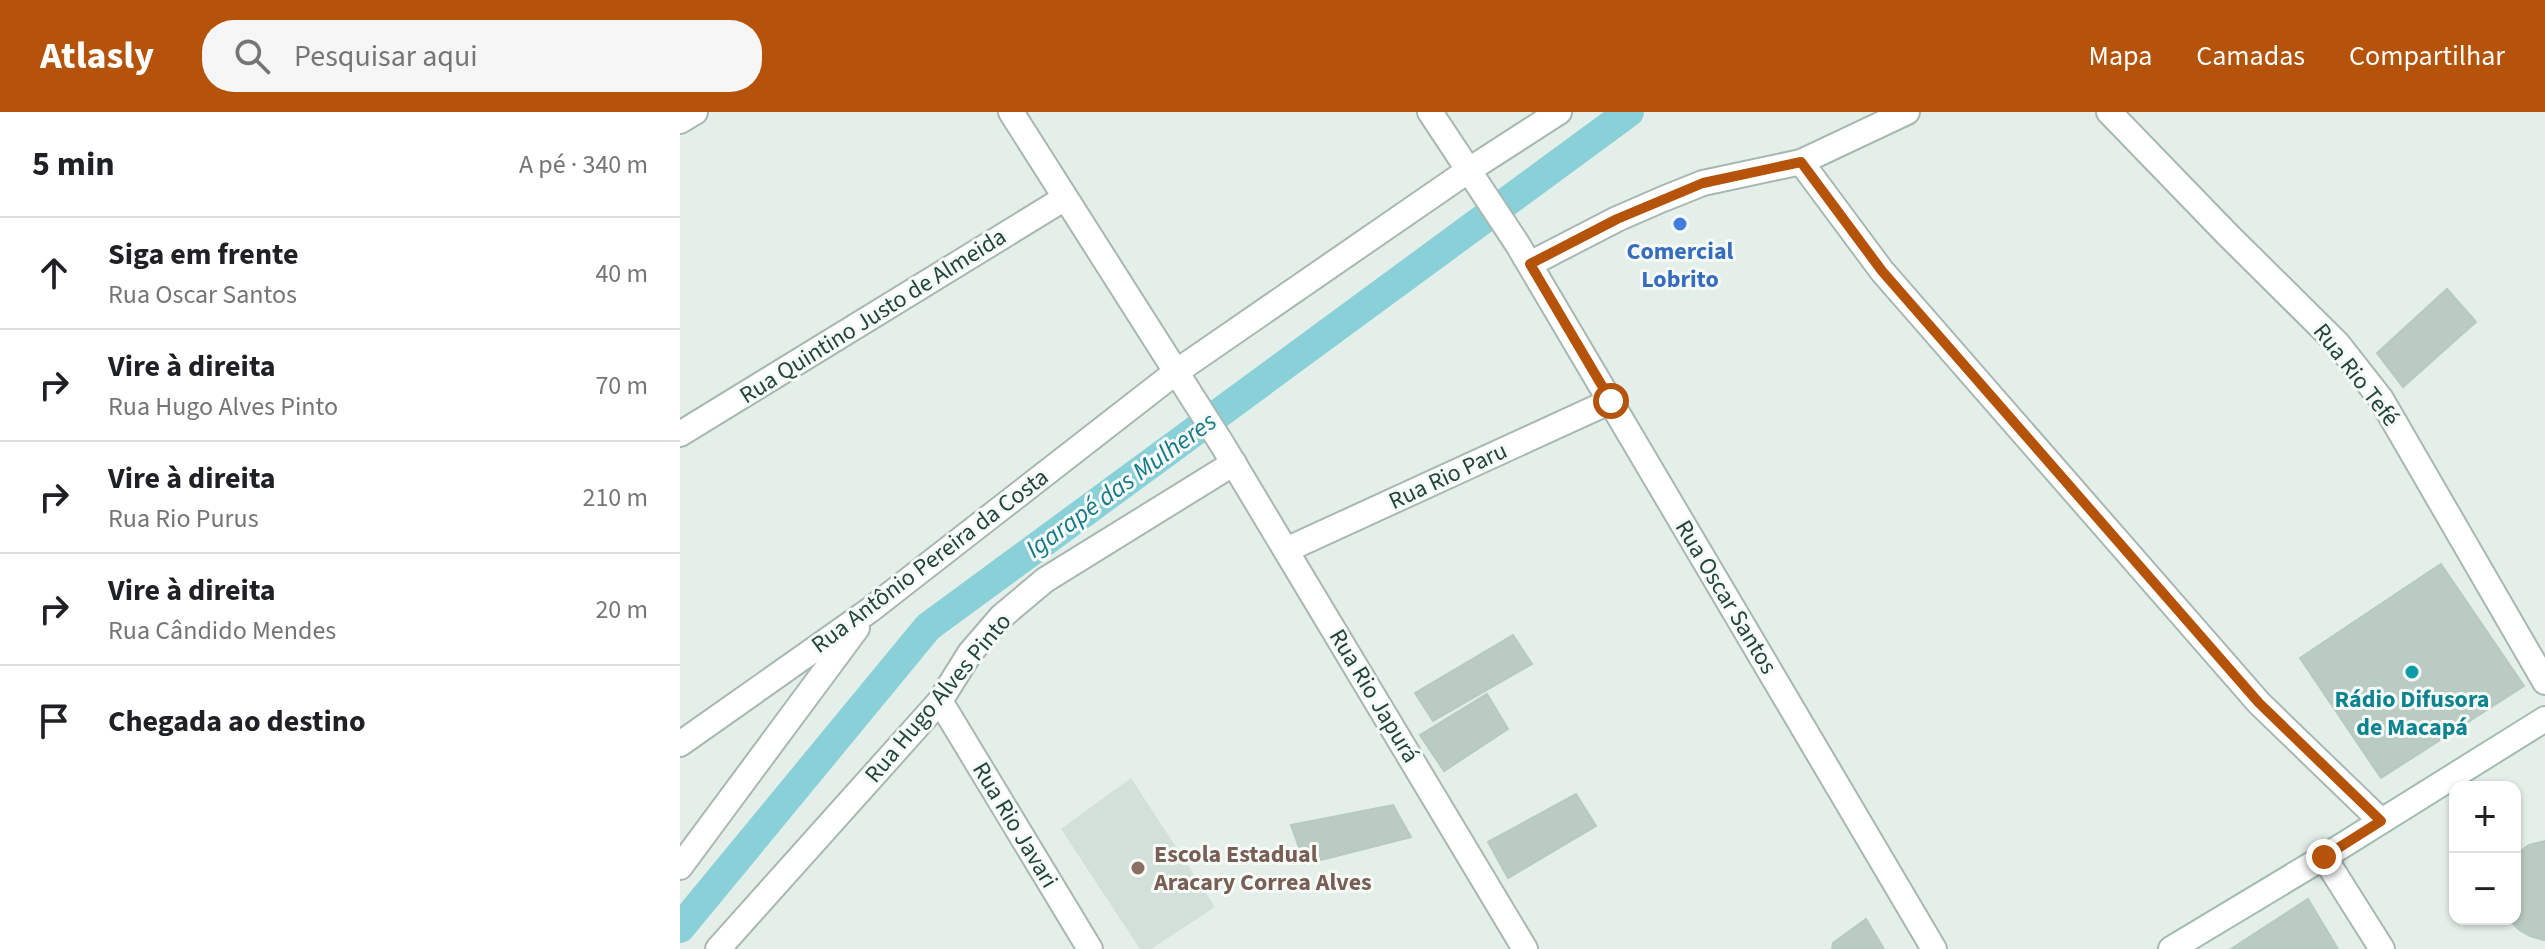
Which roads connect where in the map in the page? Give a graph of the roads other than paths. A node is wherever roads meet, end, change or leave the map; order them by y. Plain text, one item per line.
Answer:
1 (695, 112) edge
2 (1011, 112) edge
3 (1430, 112) edge
4 (1559, 112) edge
5 (1907, 112) edge
6 (2109, 112) edge
7 (680, 121) edge
8 (1801, 162) junction
9 (1469, 170) junction
10 (1065, 198) junction
11 (1524, 254) junction
12 (1180, 377) junction
13 (1611, 401) junction
14 (680, 434) edge
15 (1228, 453) junction
16 (1286, 550) junction
17 (870, 610) junction
18 (2545, 682) edge
19 (940, 701) junction
20 (2545, 719) edge
21 (680, 744) edge
22 (2381, 821) junction
23 (2324, 857) junction
24 (680, 867) edge
25 (718, 949) edge
26 (1090, 949) edge
27 (1525, 949) edge
28 (1934, 949) edge
29 (2171, 949) edge
30 (2382, 949) edge

1 - 7 street
2 - 10 street
3 - 9 street
4 - 9 street, Rua Antônio Pereira da Costa
5 - 8 street
6 - 18 street, Rua Rio Tefé
8 - 11 street
8 - 22 street
9 - 11 street, Rua Oscar Santos
9 - 12 street, Rua Antônio Pereira da Costa
10 - 12 street
10 - 14 street, Rua Quintino Justo de Almeida
11 - 13 street, Rua Oscar Santos
12 - 15 street, Rua Rio Japurá
12 - 17 street, Rua Antônio Pereira da Costa
13 - 16 street, Rua Rio Paru
13 - 28 street, Rua Oscar Santos
15 - 16 street, Rua Rio Japurá
15 - 19 street, Rua Hugo Alves Pinto
16 - 27 street, Rua Rio Japurá
17 - 21 street, Rua Antônio Pereira da Costa
17 - 24 street
19 - 25 street, Rua Hugo Alves Pinto
19 - 26 street, Rua Rio Javari
20 - 22 street
22 - 23 street
23 - 29 street
23 - 30 street

